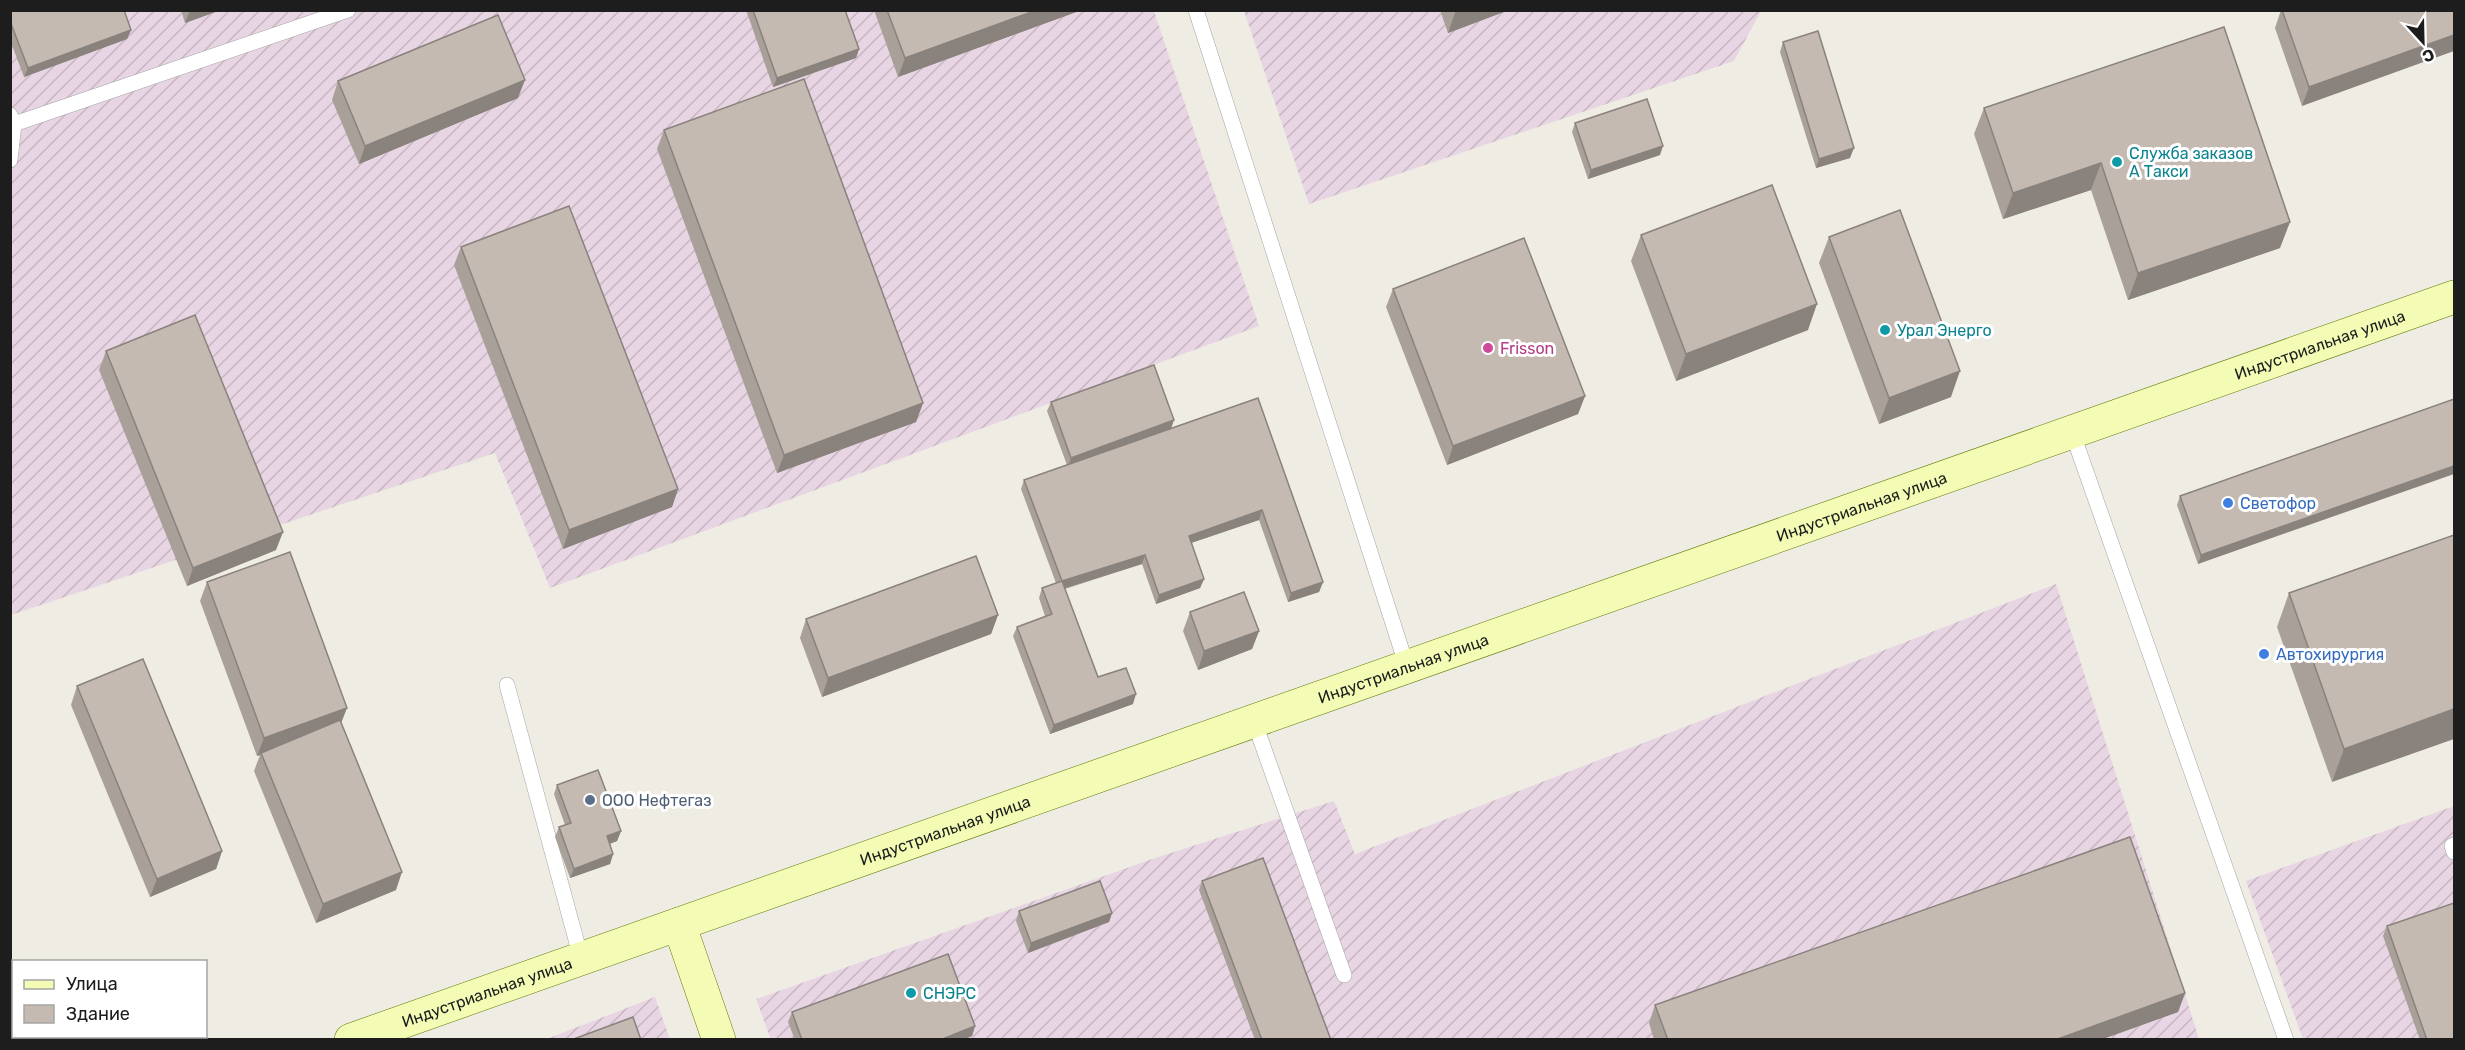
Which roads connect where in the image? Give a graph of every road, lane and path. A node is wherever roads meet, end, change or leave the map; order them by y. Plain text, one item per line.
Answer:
1 (348, 10) edge
2 (1196, 10) edge
3 (12, 120) edge
4 (10, 160) edge
5 (2454, 297) edge
6 (2072, 432) junction
7 (1407, 667) junction
8 (507, 685) dead end
9 (1254, 721) junction
10 (2454, 845) edge
11 (2454, 852) edge
12 (679, 924) junction
13 (581, 958) junction
14 (1344, 975) dead end
15 (351, 1040) edge
16 (719, 1040) edge
17 (2286, 1040) edge

1 - 3 lane
2 - 7 lane
3 - 4 lane
5 - 6 street, Индустриальная улица
6 - 7 street, Индустриальная улица
6 - 17 lane
7 - 9 street, Индустриальная улица
8 - 13 lane
9 - 12 street, Индустриальная улица
9 - 14 lane
10 - 11 lane
12 - 13 street, Индустриальная улица
12 - 16 street
13 - 15 street, Индустриальная улица

